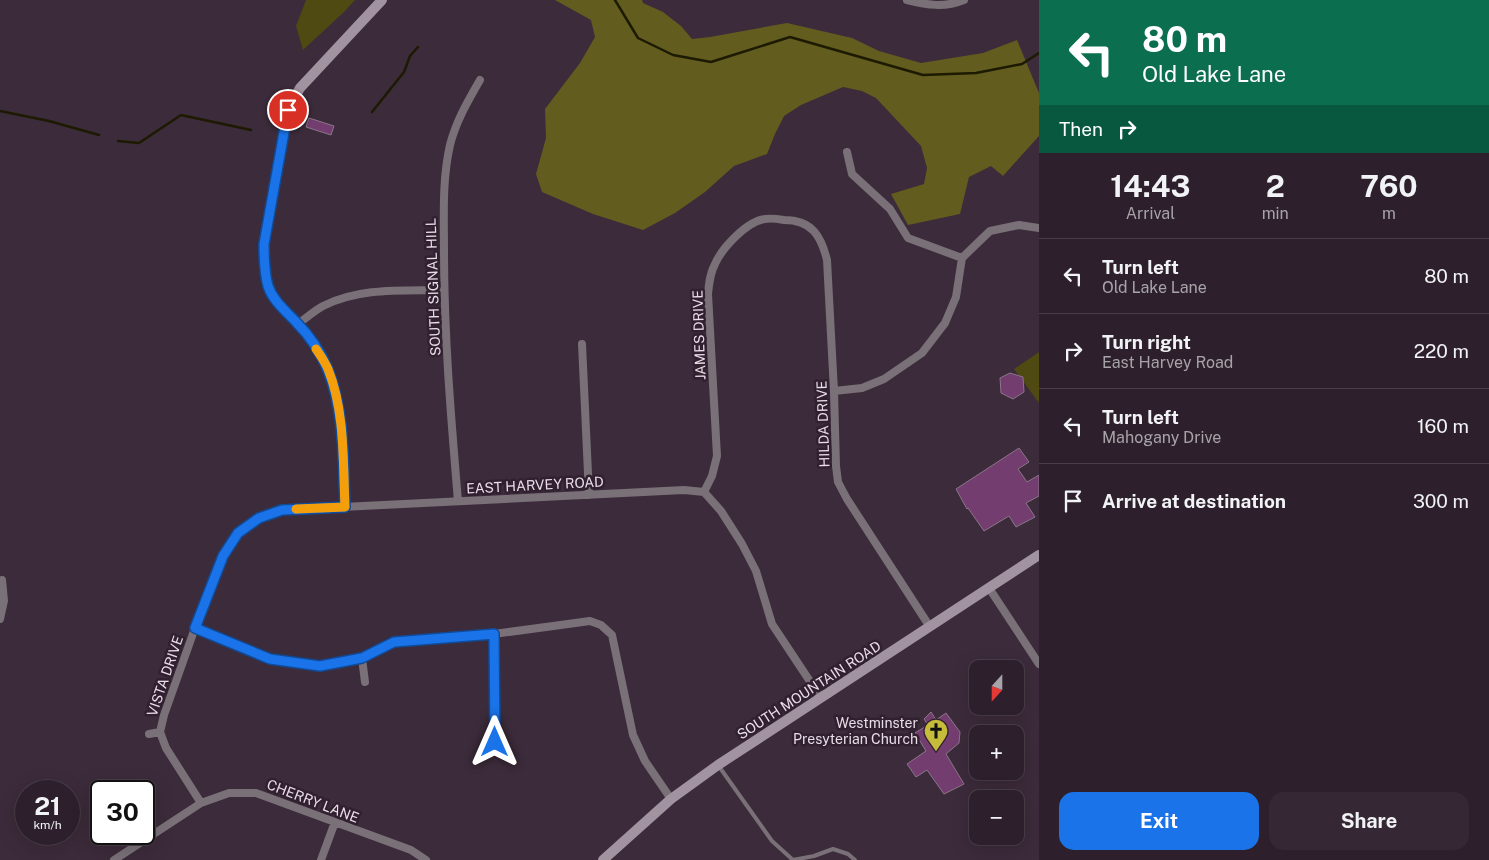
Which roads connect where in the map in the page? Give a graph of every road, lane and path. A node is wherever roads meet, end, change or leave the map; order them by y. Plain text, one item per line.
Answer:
1 (382, 0) edge
2 (907, 0) edge
3 (964, 0) edge
4 (480, 80) dead end
5 (847, 152) dead end
6 (812, 228) joint
7 (1039, 228) edge
8 (962, 258) junction
9 (264, 266) joint
10 (444, 290) junction
11 (298, 324) junction
12 (582, 344) dead end
13 (834, 391) junction
14 (704, 492) junction
15 (589, 495) junction
16 (458, 501) junction
17 (345, 507) junction
18 (1039, 555) edge
19 (2, 580) dead end
20 (989, 588) junction
21 (0, 619) edge
22 (930, 627) junction
23 (195, 628) junction
24 (494, 634) junction
25 (362, 658) junction
26 (1039, 664) edge
27 (365, 682) dead end
28 (821, 698) junction
29 (160, 732) junction
30 (149, 734) dead end
31 (495, 742) dead end
32 (718, 765) junction
33 (671, 799) junction
34 (201, 803) junction
35 (335, 822) junction
36 (114, 860) edge
37 (321, 860) edge
38 (426, 860) edge
39 (603, 860) edge
40 (855, 860) edge

1 - 9 street
2 - 3 street
4 - 10 street, SOUTH SIGNAL HILL
5 - 8 street
6 - 13 street, HILDA DRIVE
6 - 14 street, JAMES DRIVE
7 - 8 street
8 - 13 street
9 - 11 street
10 - 11 street
10 - 16 street, SOUTH SIGNAL HILL
11 - 17 street
12 - 15 street
13 - 22 street, HILDA DRIVE
14 - 15 street, EAST HARVEY ROAD
14 - 28 street
15 - 16 street, EAST HARVEY ROAD
16 - 17 street, EAST HARVEY ROAD
17 - 23 street, EAST HARVEY ROAD
18 - 20 street, SOUTH MOUNTAIN ROAD
19 - 21 street
20 - 22 street, SOUTH MOUNTAIN ROAD
20 - 26 street
22 - 28 street, SOUTH MOUNTAIN ROAD
23 - 25 street
23 - 29 street, VISTA DRIVE
24 - 25 street
24 - 31 street
24 - 33 street
25 - 27 street
28 - 32 street, SOUTH MOUNTAIN ROAD
29 - 30 street, VISTA DRIVE
29 - 34 street, VISTA DRIVE
32 - 33 street, SOUTH MOUNTAIN ROAD
32 - 40 lane
33 - 39 street, SOUTH MOUNTAIN ROAD
34 - 35 street, CHERRY LANE
34 - 36 street, CHERRY LANE
35 - 37 street
35 - 38 street, CHERRY LANE

